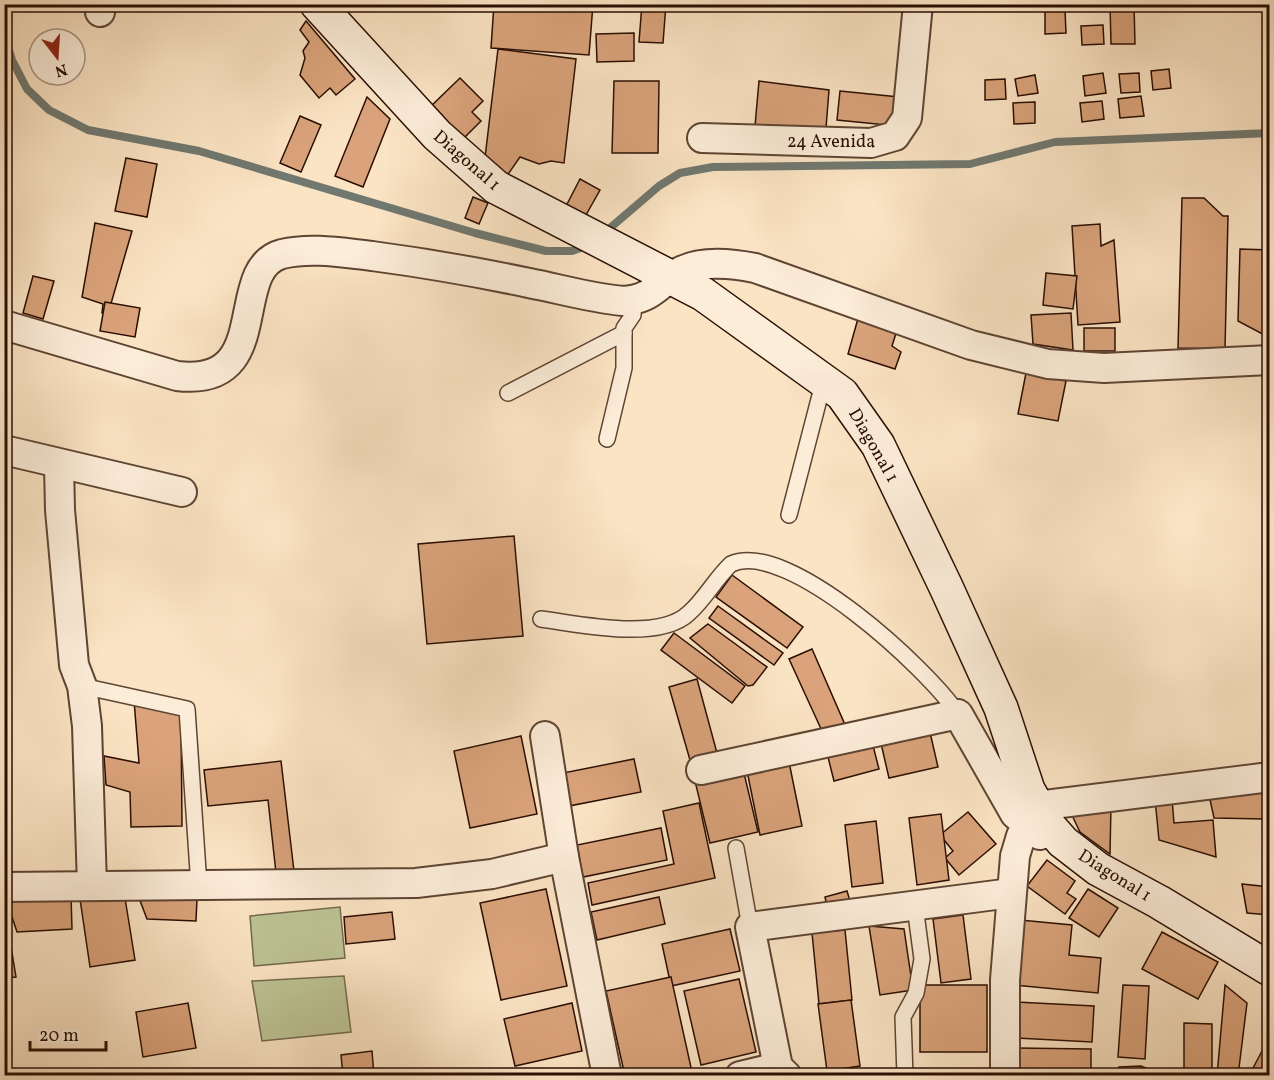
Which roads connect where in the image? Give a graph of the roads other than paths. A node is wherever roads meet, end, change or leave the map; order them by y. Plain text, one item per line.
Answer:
1 (317, 4) edge
2 (918, 4) edge
3 (702, 138) dead end
4 (671, 277) junction
5 (633, 300) junction
6 (4, 325) edge
7 (624, 333) junction
8 (1269, 360) edge
9 (824, 380) junction
10 (508, 393) dead end
11 (607, 439) dead end
12 (4, 450) edge
13 (59, 465) junction
14 (182, 492) dead end
15 (789, 515) dead end
16 (541, 618) dead end
17 (82, 686) junction
18 (958, 714) junction
19 (545, 736) dead end
20 (701, 770) dead end
21 (1269, 777) edge
22 (1032, 816) junction
23 (736, 848) dead end
24 (564, 857) junction
25 (92, 886) junction
26 (199, 886) junction
27 (4, 887) edge
28 (1011, 893) junction
29 (915, 906) junction
30 (750, 927) junction
31 (1269, 969) edge
32 (783, 1071) edge
33 (607, 1076) edge
34 (740, 1076) edge
35 (904, 1076) edge
36 (1005, 1076) edge

1 - 4 street, Diagonal 1
2 - 3 street, 24 Avenida
4 - 5 street
4 - 8 street
4 - 9 street, Diagonal 1
5 - 6 street
5 - 7 lane
7 - 10 lane
7 - 11 lane
9 - 15 lane
9 - 22 street, Diagonal 1
12 - 13 street
13 - 14 street
13 - 17 street
16 - 18 lane
17 - 25 street
17 - 26 lane
18 - 20 street
18 - 22 street
19 - 24 street
21 - 22 street
22 - 28 street
22 - 31 street, Diagonal 1
23 - 30 lane
24 - 26 street
24 - 33 street
25 - 26 street
25 - 27 street
28 - 29 street
28 - 36 street
29 - 30 street
29 - 35 lane
30 - 32 street
32 - 34 street

